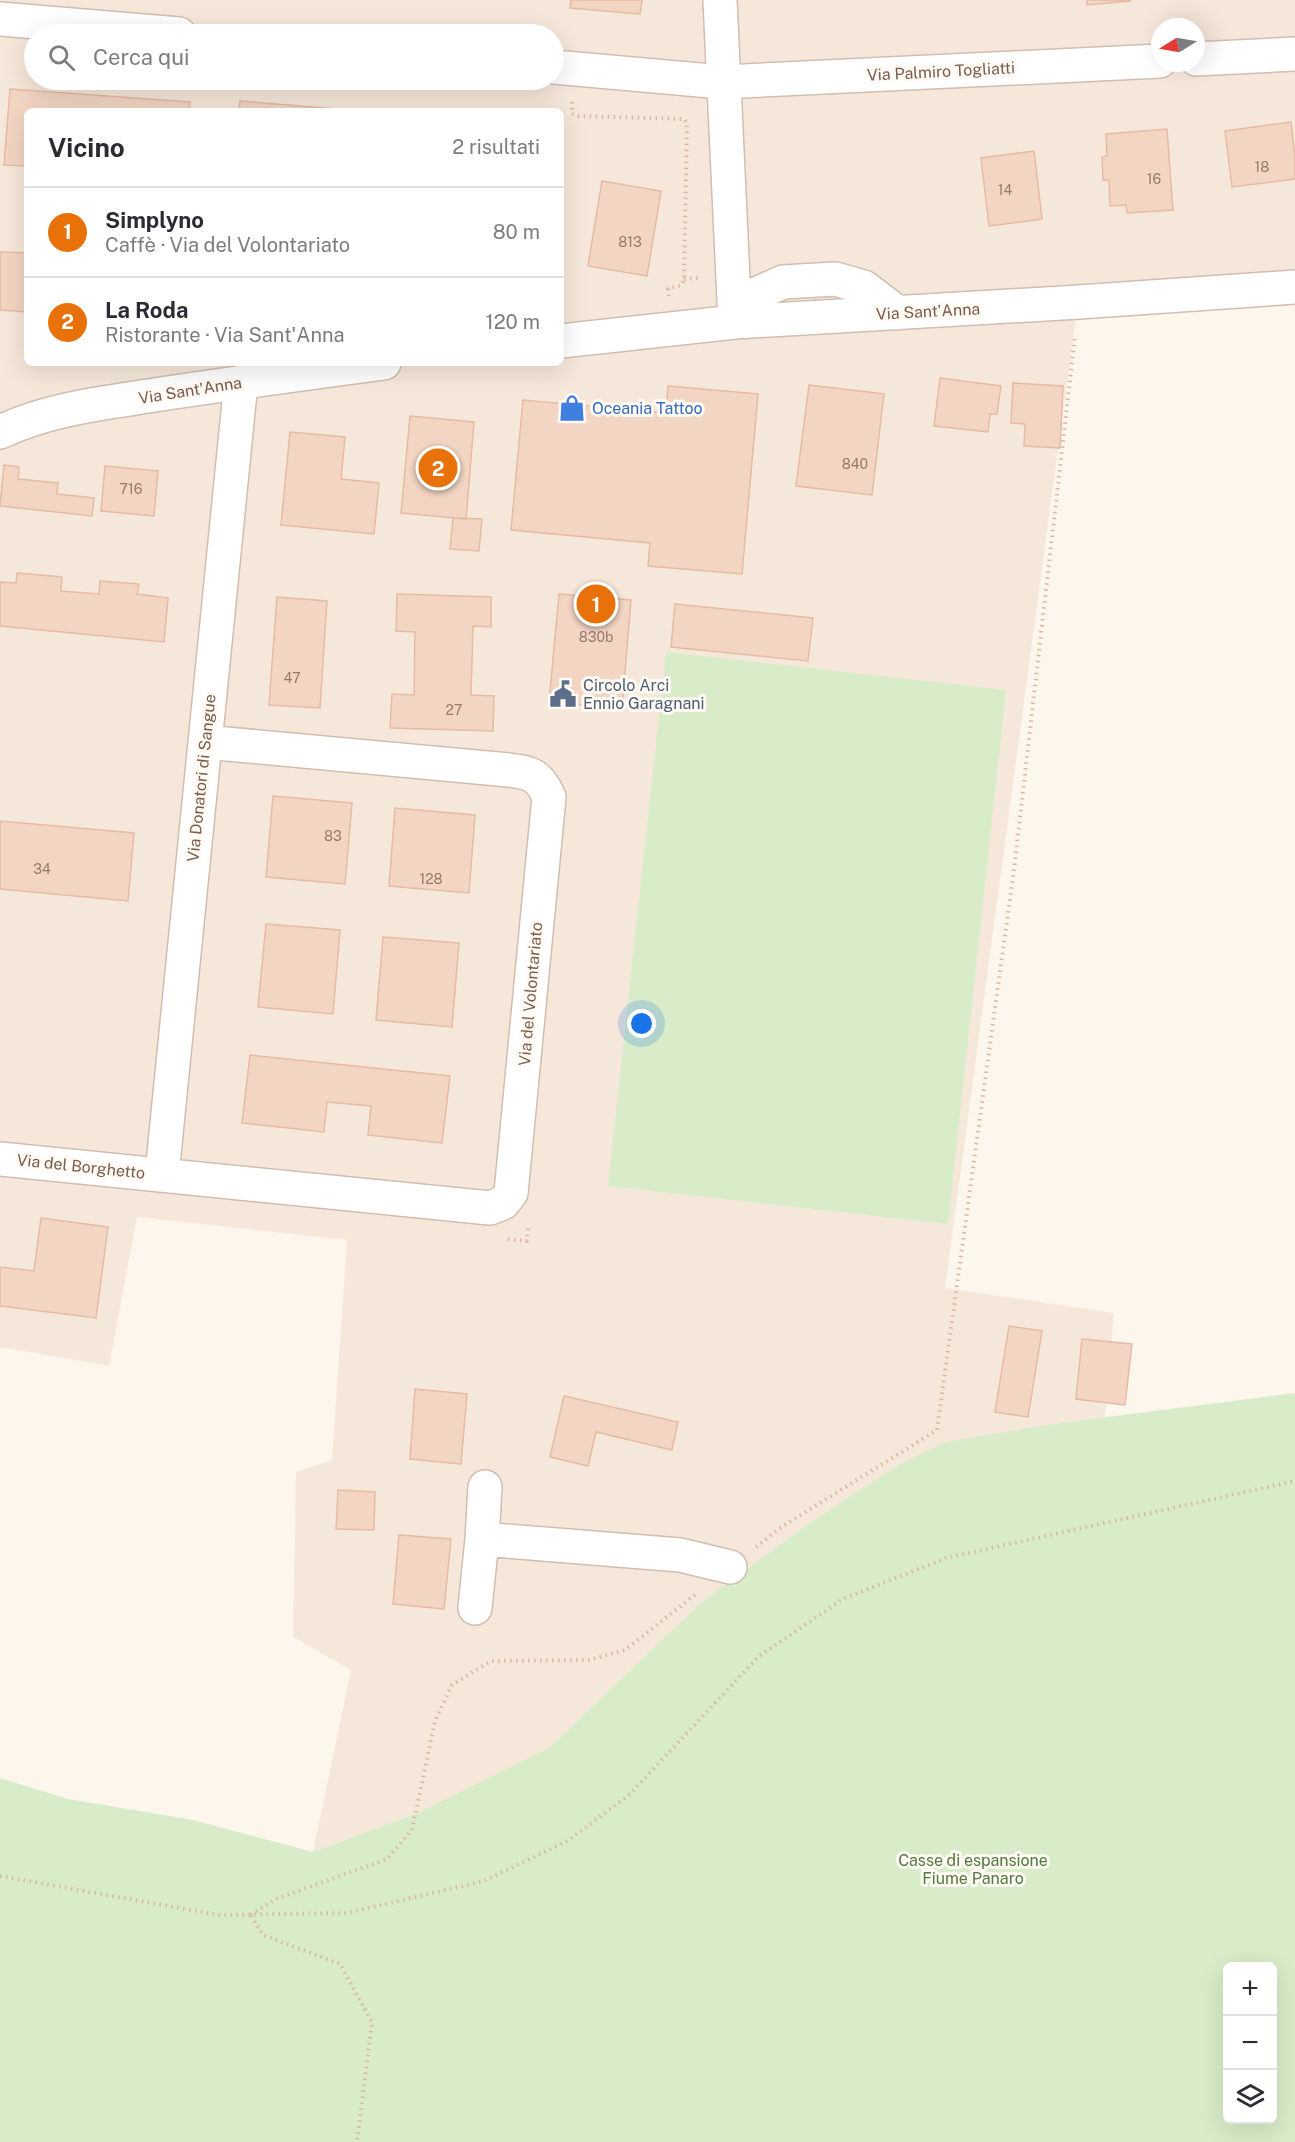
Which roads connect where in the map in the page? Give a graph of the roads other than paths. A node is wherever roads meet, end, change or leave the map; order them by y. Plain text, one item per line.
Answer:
1 (720, 0) edge
2 (0, 19) edge
3 (60, 24) edge
4 (1295, 54) edge
5 (1205, 59) edge
6 (1151, 61) edge
7 (566, 68) edge
8 (722, 82) junction
9 (1295, 287) edge
10 (735, 322) junction
11 (564, 341) edge
12 (361, 366) edge
13 (241, 382) junction
14 (0, 432) edge
15 (205, 742) junction
16 (0, 1158) edge
17 (162, 1174) junction
18 (485, 1487) dead end
19 (482, 1539) junction
20 (730, 1567) road end
21 (475, 1608) dead end

1 - 8 street
2 - 3 street
4 - 5 street
6 - 8 street, Via Palmiro Togliatti
7 - 8 street, Via Palmiro Togliatti
8 - 10 street
9 - 10 street, Via Sant'Anna
10 - 11 street, Via Sant'Anna
12 - 13 street, Via Sant'Anna
13 - 14 street, Via Sant'Anna
13 - 15 street, Via Donatori di Sangue
15 - 17 street, Via Donatori di Sangue
15 - 17 street, Via del Volontariato
16 - 17 street, Via del Borghetto
18 - 19 street
19 - 20 street
19 - 21 street

